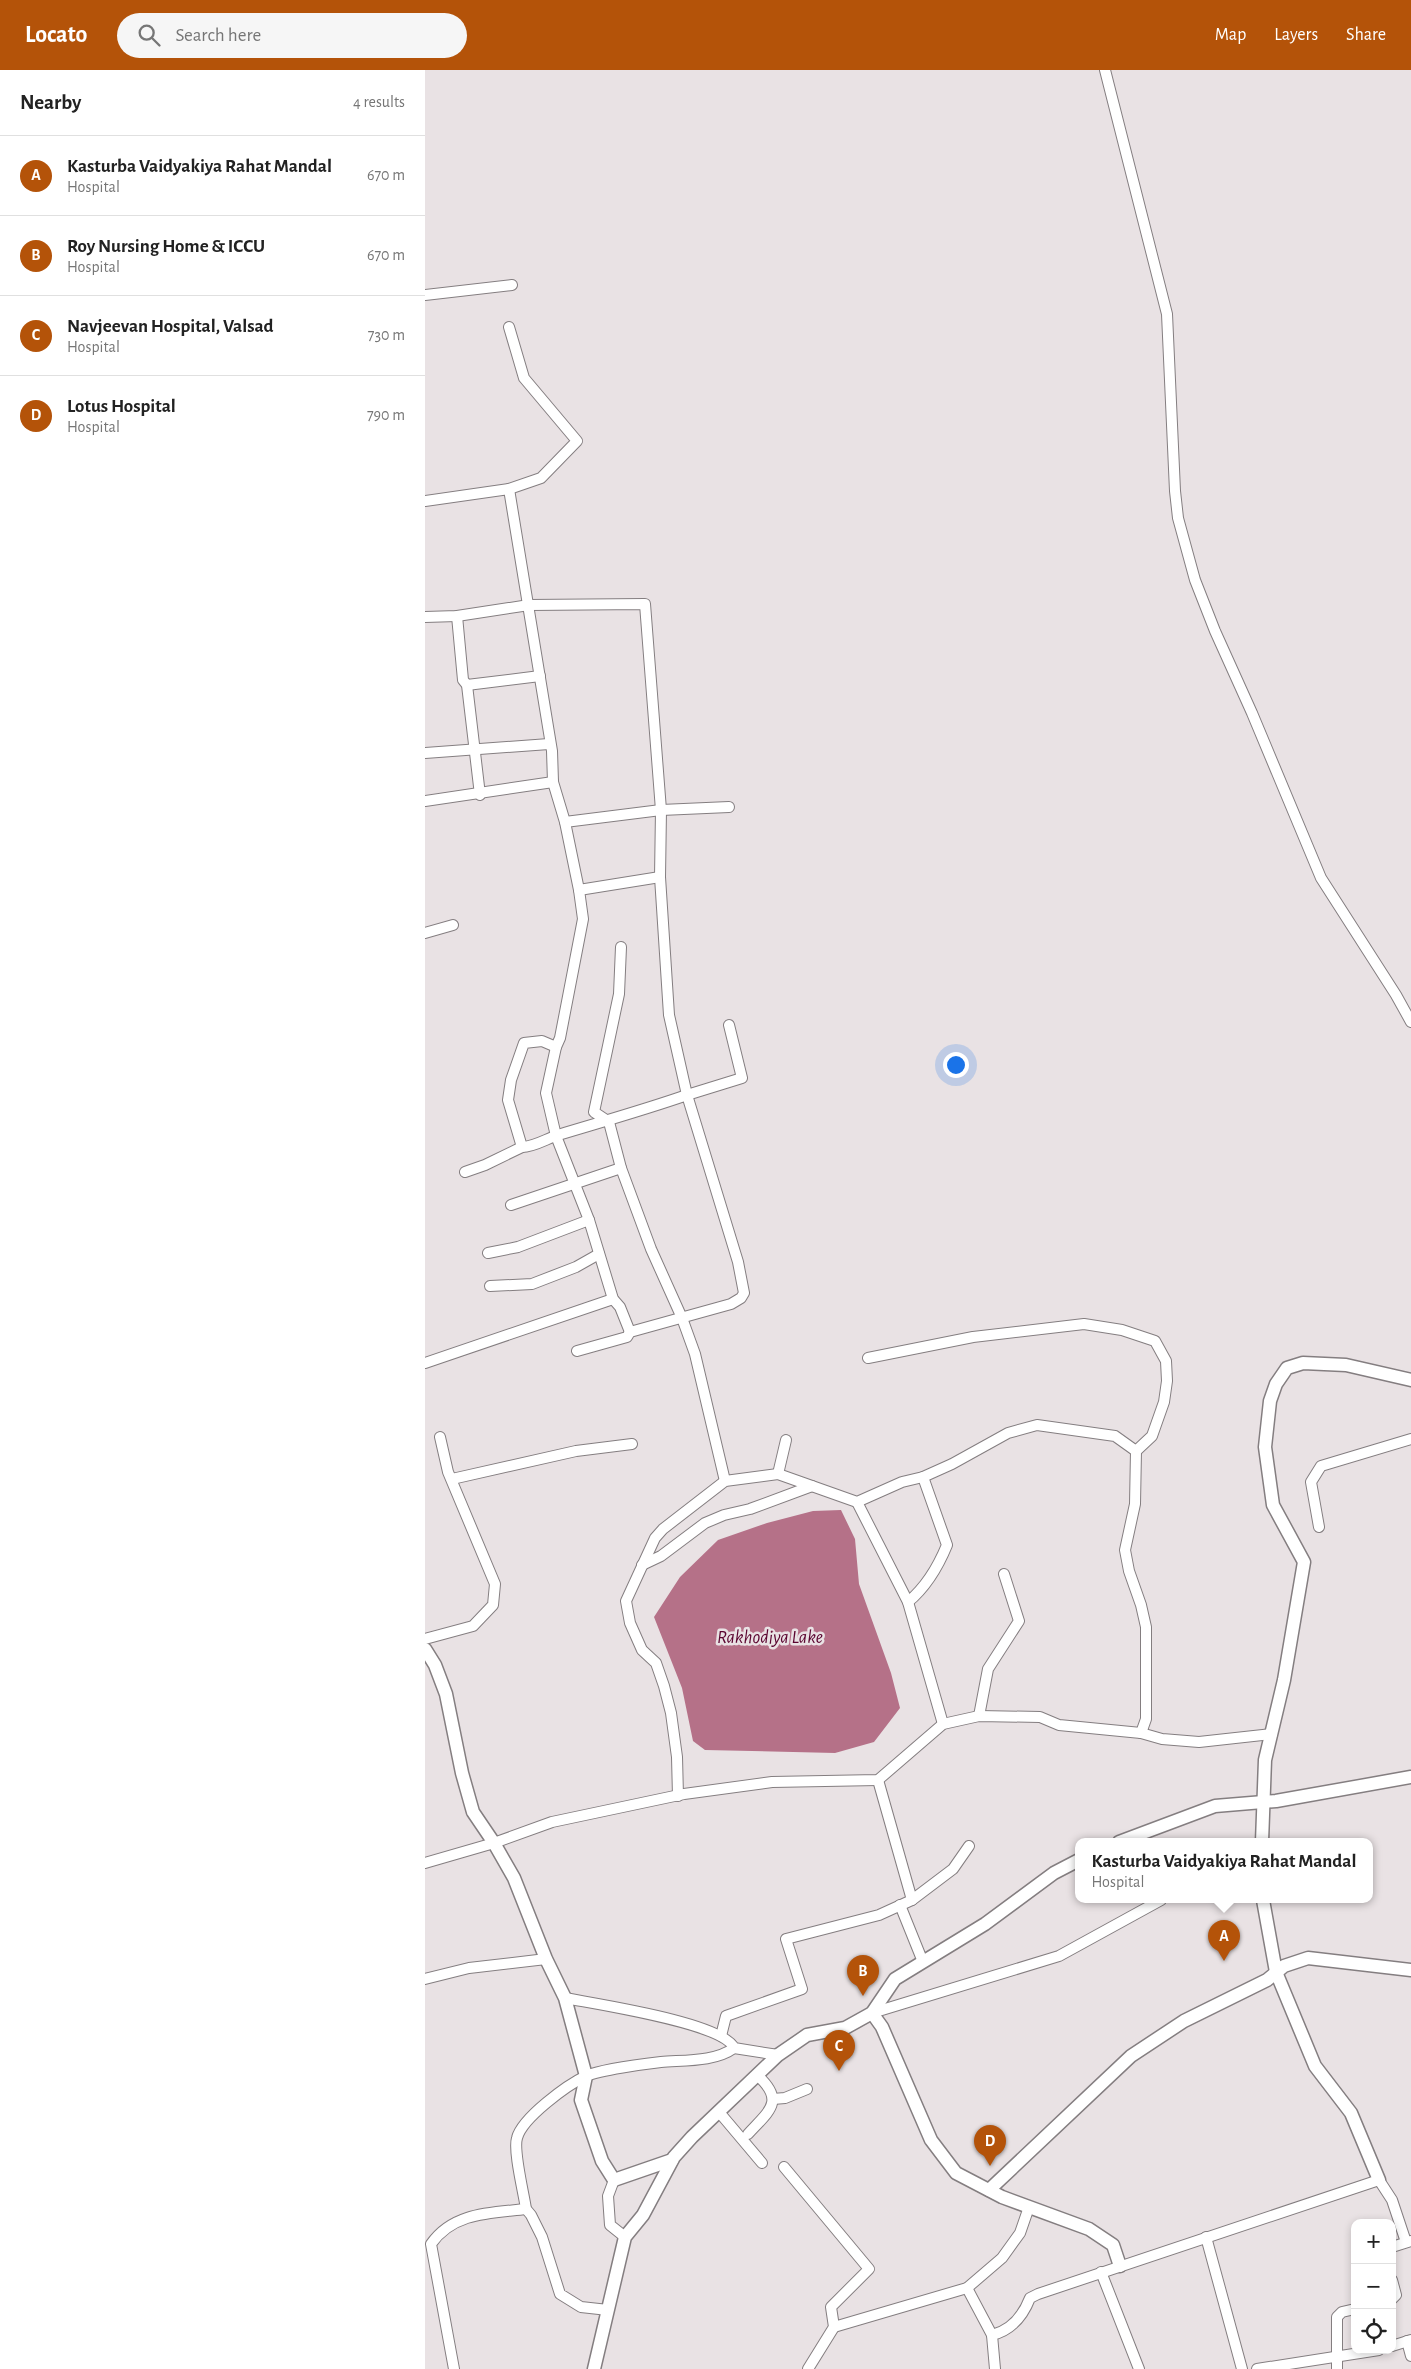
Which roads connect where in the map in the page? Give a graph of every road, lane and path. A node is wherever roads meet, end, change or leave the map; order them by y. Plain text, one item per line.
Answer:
1 (1105, 70) edge
2 (512, 285) dead end
3 (425, 294) edge
4 (509, 327) dead end
5 (509, 489) junction
6 (425, 501) edge
7 (529, 605) junction
8 (457, 616) junction
9 (425, 618) edge
10 (540, 676) junction
11 (467, 685) junction
12 (549, 744) junction
13 (475, 750) junction
14 (425, 753) edge
15 (553, 782) junction
16 (479, 795) junction
17 (425, 801) edge
18 (729, 807) dead end
19 (661, 810) junction
20 (565, 822) junction
21 (660, 877) junction
22 (579, 890) junction
23 (453, 925) dead end
24 (425, 933) edge
25 (621, 947) dead end
26 (1411, 1022) edge
27 (729, 1025) dead end
28 (556, 1047) junction
29 (687, 1095) junction
30 (609, 1122) junction
31 (557, 1136) junction
32 (522, 1147) junction
33 (621, 1168) junction
34 (465, 1172) dead end
35 (574, 1184) junction
36 (511, 1205) dead end
37 (589, 1220) junction
38 (488, 1253) dead end
39 (599, 1254) junction
40 (489, 1286) dead end
41 (613, 1300) junction
42 (682, 1318) junction
43 (630, 1332) junction
44 (577, 1351) dead end
45 (868, 1358) dead end
46 (425, 1363) edge
47 (1411, 1380) edge
48 (440, 1437) dead end
49 (1411, 1439) edge
50 (786, 1440) dead end
51 (632, 1444) dead end
52 (1136, 1451) junction
53 (778, 1474) junction
54 (923, 1477) junction
55 (452, 1479) junction
56 (725, 1481) junction
57 (812, 1486) junction
58 (857, 1502) junction
59 (1319, 1528) dead end
60 (642, 1566) junction
61 (1004, 1574) dead end
62 (908, 1602) junction
63 (425, 1639) edge
64 (425, 1649) edge
65 (979, 1716) junction
66 (943, 1724) junction
67 (1141, 1733) junction
68 (1272, 1734) junction
69 (1411, 1777) edge
70 (878, 1780) junction
71 (677, 1796) junction
72 (1265, 1802) junction
73 (1130, 1838) edge
74 (1262, 1838) edge
75 (494, 1843) junction
76 (969, 1846) dead end
77 (1075, 1862) edge
78 (425, 1863) edge
79 (912, 1900) junction
80 (1156, 1903) edge
81 (1264, 1903) edge
82 (900, 1905) junction
83 (546, 1959) junction
84 (923, 1962) junction
85 (1411, 1970) edge
86 (1276, 1972) junction
87 (425, 1978) edge
88 (565, 1998) junction
89 (872, 2013) junction
90 (721, 2036) junction
91 (734, 2048) junction
92 (778, 2055) junction
93 (757, 2074) junction
94 (586, 2076) junction
95 (807, 2089) dead end
96 (773, 2099) junction
97 (719, 2112) junction
98 (748, 2134) dead end
99 (672, 2160) junction
100 (762, 2163) dead end
101 (783, 2167) dead end
102 (614, 2180) junction
103 (1379, 2180) junction
104 (989, 2190) junction
105 (1029, 2208) junction
106 (526, 2209) junction
107 (625, 2237) junction
108 (1206, 2237) junction
109 (1409, 2241) edge
110 (1396, 2246) edge
111 (1120, 2266) junction
112 (1101, 2272) junction
113 (967, 2288) junction
114 (608, 2310) junction
115 (1351, 2310) edge
116 (835, 2327) junction
117 (992, 2336) junction
118 (1409, 2340) edge
119 (1396, 2345) edge
120 (1355, 2354) edge
121 (1411, 2356) edge
122 (1337, 2357) junction
123 (454, 2369) edge
124 (594, 2369) edge
125 (808, 2369) edge
126 (995, 2369) edge
127 (1139, 2369) edge
128 (1242, 2369) edge
129 (1257, 2369) edge
130 (1337, 2369) edge

1 - 26 street
2 - 3 street
4 - 5 street
5 - 6 street
5 - 7 street
7 - 8 street
7 - 10 street
7 - 19 street
8 - 9 street
8 - 11 street
10 - 11 street
10 - 12 street
11 - 13 street
12 - 13 street
12 - 15 street
13 - 14 street
13 - 16 street
15 - 16 street
15 - 20 street
16 - 17 street
18 - 19 street
19 - 20 street
19 - 21 street
20 - 22 street
21 - 22 street
21 - 29 street
22 - 28 street
23 - 24 street
25 - 30 street
27 - 29 street
28 - 31 street
28 - 32 street
29 - 30 street
29 - 42 street
30 - 31 street
30 - 33 street
31 - 32 street
31 - 35 street
32 - 34 street
33 - 35 street
33 - 42 street
35 - 36 street
35 - 37 street
37 - 38 street
37 - 39 street
39 - 40 street
39 - 41 street
41 - 43 street
41 - 46 street
42 - 43 street
42 - 56 street
43 - 44 street
45 - 52 street
47 - 68 street
48 - 55 street
49 - 59 street
50 - 53 street
51 - 55 street
52 - 54 street
52 - 67 street
53 - 56 street
53 - 57 street
54 - 58 street
54 - 62 street
55 - 63 street
56 - 60 street
57 - 58 street
57 - 60 street
58 - 62 street
60 - 71 street
61 - 65 street
62 - 66 street
64 - 75 street
65 - 66 street
65 - 67 street
66 - 70 street
67 - 68 street
68 - 72 street
69 - 72 street
70 - 71 street
70 - 79 street
71 - 75 street
72 - 73 street
72 - 74 street
75 - 78 street
75 - 83 street
76 - 79 street
77 - 84 street
79 - 82 street
80 - 89 street
81 - 86 street
82 - 84 street
82 - 90 street
83 - 87 street
83 - 88 street
84 - 89 street
85 - 86 street
86 - 103 street
86 - 104 street
88 - 90 street
88 - 94 street
89 - 92 street
89 - 104 street
90 - 91 street
91 - 92 street
91 - 94 street
92 - 93 street
93 - 96 street
93 - 97 street
94 - 102 street
94 - 106 street
95 - 96 street
96 - 98 street
97 - 99 street
97 - 100 street
99 - 102 street
99 - 107 street
101 - 116 street
102 - 107 street
103 - 108 street
103 - 109 street
104 - 105 street
105 - 111 street
105 - 113 street
106 - 114 street
106 - 123 street
107 - 114 street
108 - 111 street
108 - 128 street
109 - 110 street
111 - 112 street
112 - 117 street
112 - 127 street
113 - 116 street
113 - 117 street
114 - 124 street
115 - 122 street
116 - 125 street
117 - 126 street
118 - 119 street
118 - 121 street
120 - 122 street
122 - 129 street
122 - 130 street

